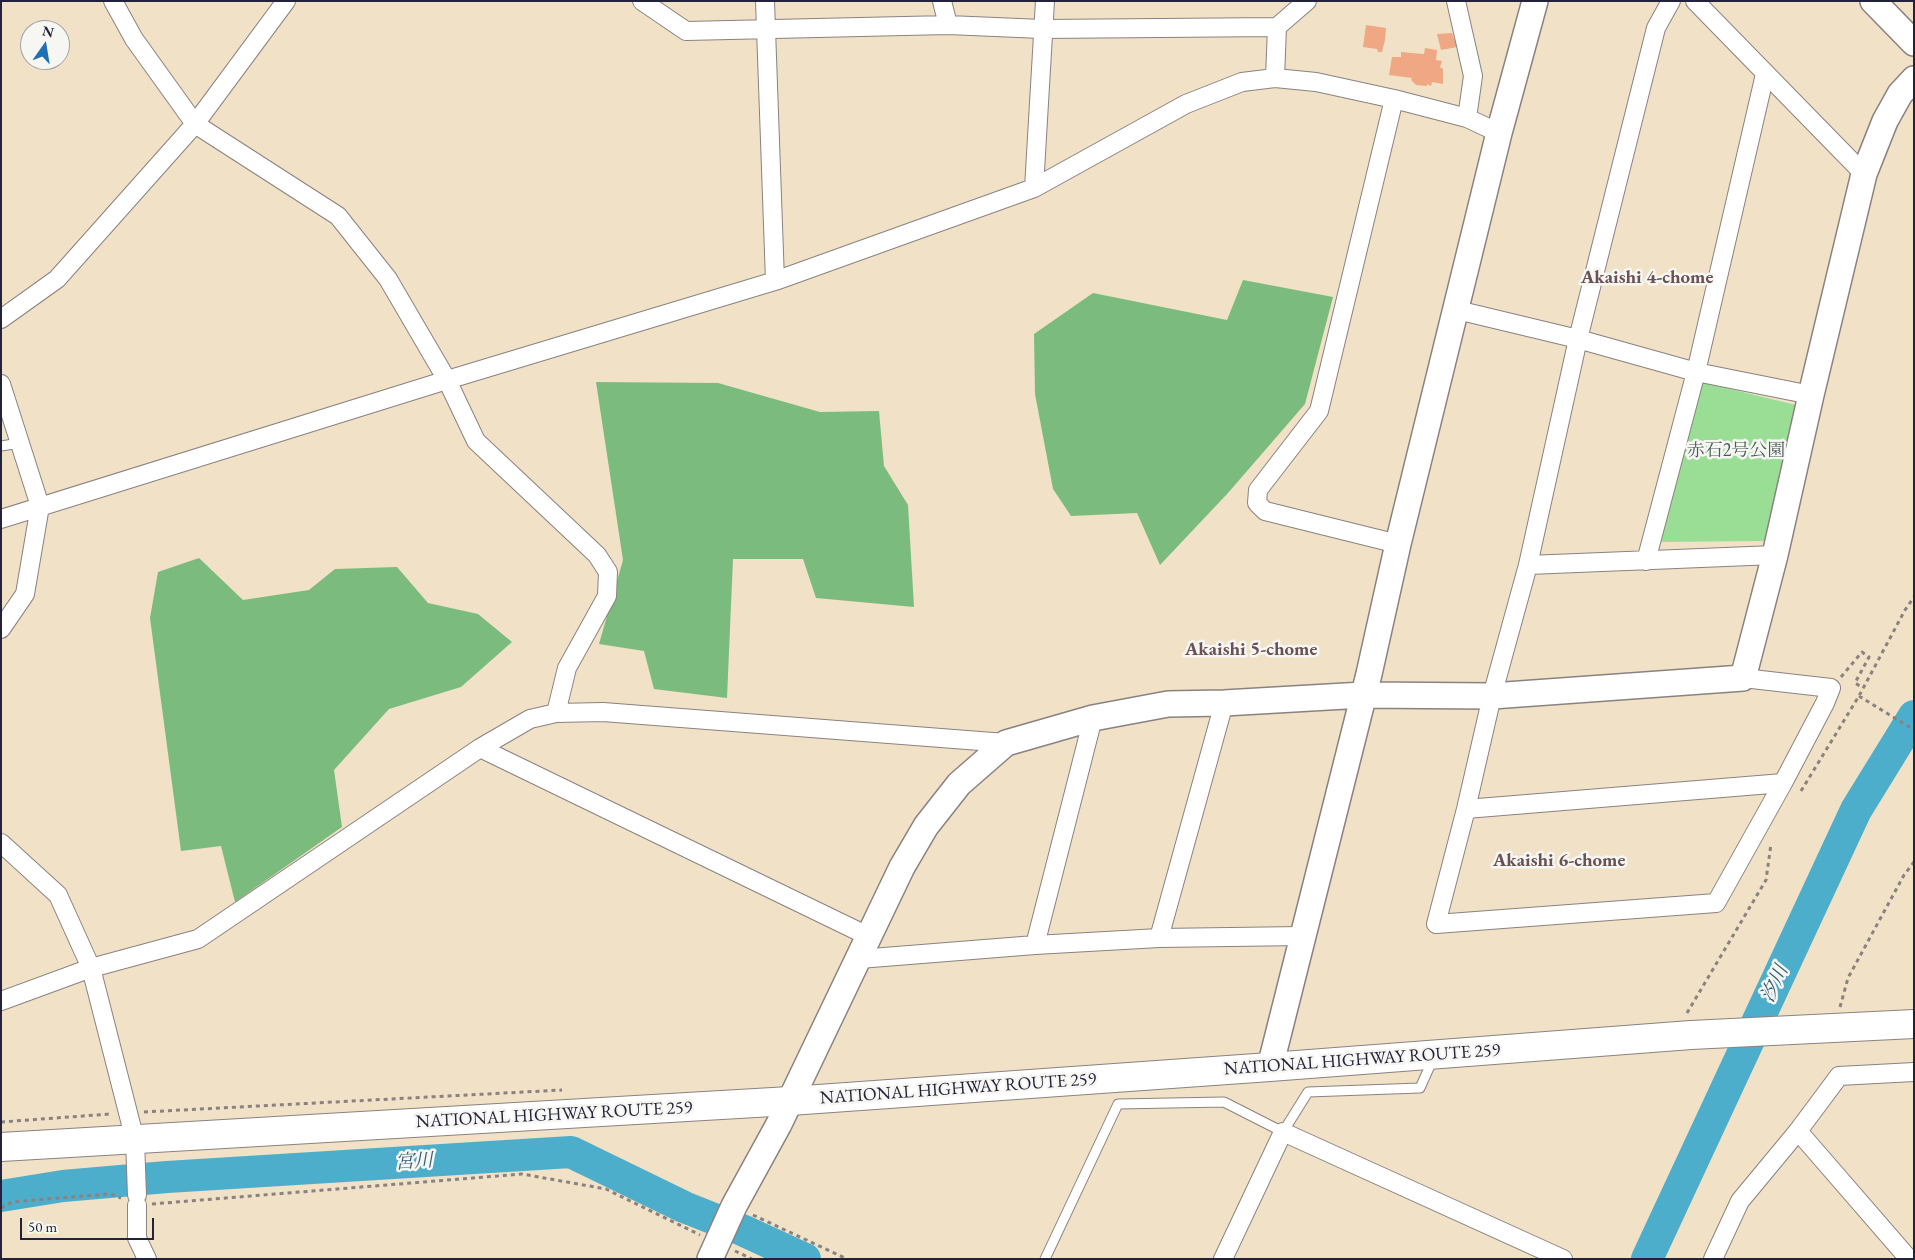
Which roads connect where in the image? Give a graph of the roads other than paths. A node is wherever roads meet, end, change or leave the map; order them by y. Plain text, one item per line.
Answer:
1 (113, 1) edge
2 (286, 1) edge
3 (642, 1) edge
4 (765, 1) edge
5 (942, 1) edge
6 (1045, 1) edge
7 (1307, 1) edge
8 (1456, 1) edge
9 (1535, 1) edge
10 (1671, 1) edge
11 (1695, 1) edge
12 (1873, 1) edge
13 (948, 26) junction
14 (1277, 27) junction
15 (1042, 29) junction
16 (766, 30) junction
17 (1914, 42) edge
18 (1765, 74) junction
19 (1275, 78) junction
20 (1914, 79) edge
21 (1394, 100) junction
22 (1467, 118) junction
23 (195, 124) junction
24 (1499, 133) junction
25 (1864, 174) junction
26 (1034, 188) junction
27 (775, 281) junction
28 (1457, 310) junction
29 (1, 318) edge
30 (1578, 339) junction
31 (1696, 372) junction
32 (447, 380) junction
33 (1, 384) edge
34 (1811, 395) junction
35 (20, 443) junction
36 (1, 446) edge
37 (40, 506) junction
38 (1, 519) edge
39 (1398, 544) junction
40 (1775, 555) junction
41 (1646, 561) junction
42 (1528, 565) junction
43 (1, 629) edge
44 (1743, 678) junction
45 (1363, 695) junction
46 (1492, 696) junction
47 (1224, 703) junction
48 (556, 713) junction
49 (1093, 718) junction
50 (1006, 743) junction
51 (480, 748) junction
52 (1783, 783) junction
53 (1466, 809) junction
54 (1, 843) edge
55 (1302, 936) junction
56 (1159, 938) junction
57 (1035, 945) junction
58 (864, 948) junction
59 (91, 968) junction
60 (1, 1001) edge
61 (1914, 1024) edge
62 (1435, 1054) junction
63 (1270, 1067) junction
64 (1914, 1072) edge
65 (790, 1101) junction
66 (1798, 1131) junction
67 (1283, 1132) junction
68 (1, 1147) edge
69 (136, 1152) junction
70 (716, 1246) edge
71 (147, 1259) edge
72 (1045, 1259) edge
73 (1223, 1259) edge
74 (1563, 1259) edge
75 (1713, 1259) edge
76 (1908, 1259) edge

1 - 23 street
2 - 23 street
3 - 16 street
4 - 16 street
5 - 13 street
6 - 15 street
7 - 14 street
8 - 22 street
9 - 24 street
10 - 30 street
11 - 18 street
12 - 17 street
13 - 15 street
13 - 16 street
14 - 15 street
14 - 19 street
15 - 26 street
16 - 27 street
18 - 25 street
18 - 31 street
19 - 21 street
19 - 26 street
20 - 25 street
21 - 22 street
21 - 39 street
22 - 24 street
23 - 29 street
23 - 32 street
24 - 28 street
25 - 34 street
26 - 27 street
27 - 32 street
28 - 30 street
28 - 39 street
30 - 31 street
30 - 42 street
31 - 34 street
31 - 41 street
32 - 37 street
32 - 48 street
33 - 35 street
34 - 40 street
35 - 36 lane
35 - 37 street
37 - 38 street
37 - 43 street
39 - 45 street
40 - 41 street
40 - 44 street
41 - 42 street
42 - 46 street
44 - 46 street
44 - 52 street
45 - 46 street
45 - 47 street
45 - 55 street
46 - 53 street
47 - 49 street
47 - 56 street
48 - 50 street
48 - 51 street
49 - 50 street
49 - 57 street
50 - 58 street
51 - 58 street
51 - 59 street
52 - 53 street
52 - 53 street
54 - 59 street
55 - 56 street
55 - 63 street
56 - 57 street
57 - 58 street
58 - 65 street
59 - 60 street
59 - 69 street
61 - 62 highway, NATIONAL HIGHWAY ROUTE 259
62 - 63 highway, NATIONAL HIGHWAY ROUTE 259
62 - 67 lane
63 - 65 highway, NATIONAL HIGHWAY ROUTE 259
64 - 66 street
65 - 69 highway, NATIONAL HIGHWAY ROUTE 259
65 - 70 street
66 - 75 street
66 - 76 street
67 - 72 lane
67 - 73 street
67 - 74 street
68 - 69 highway, NATIONAL HIGHWAY ROUTE 259
69 - 71 street

